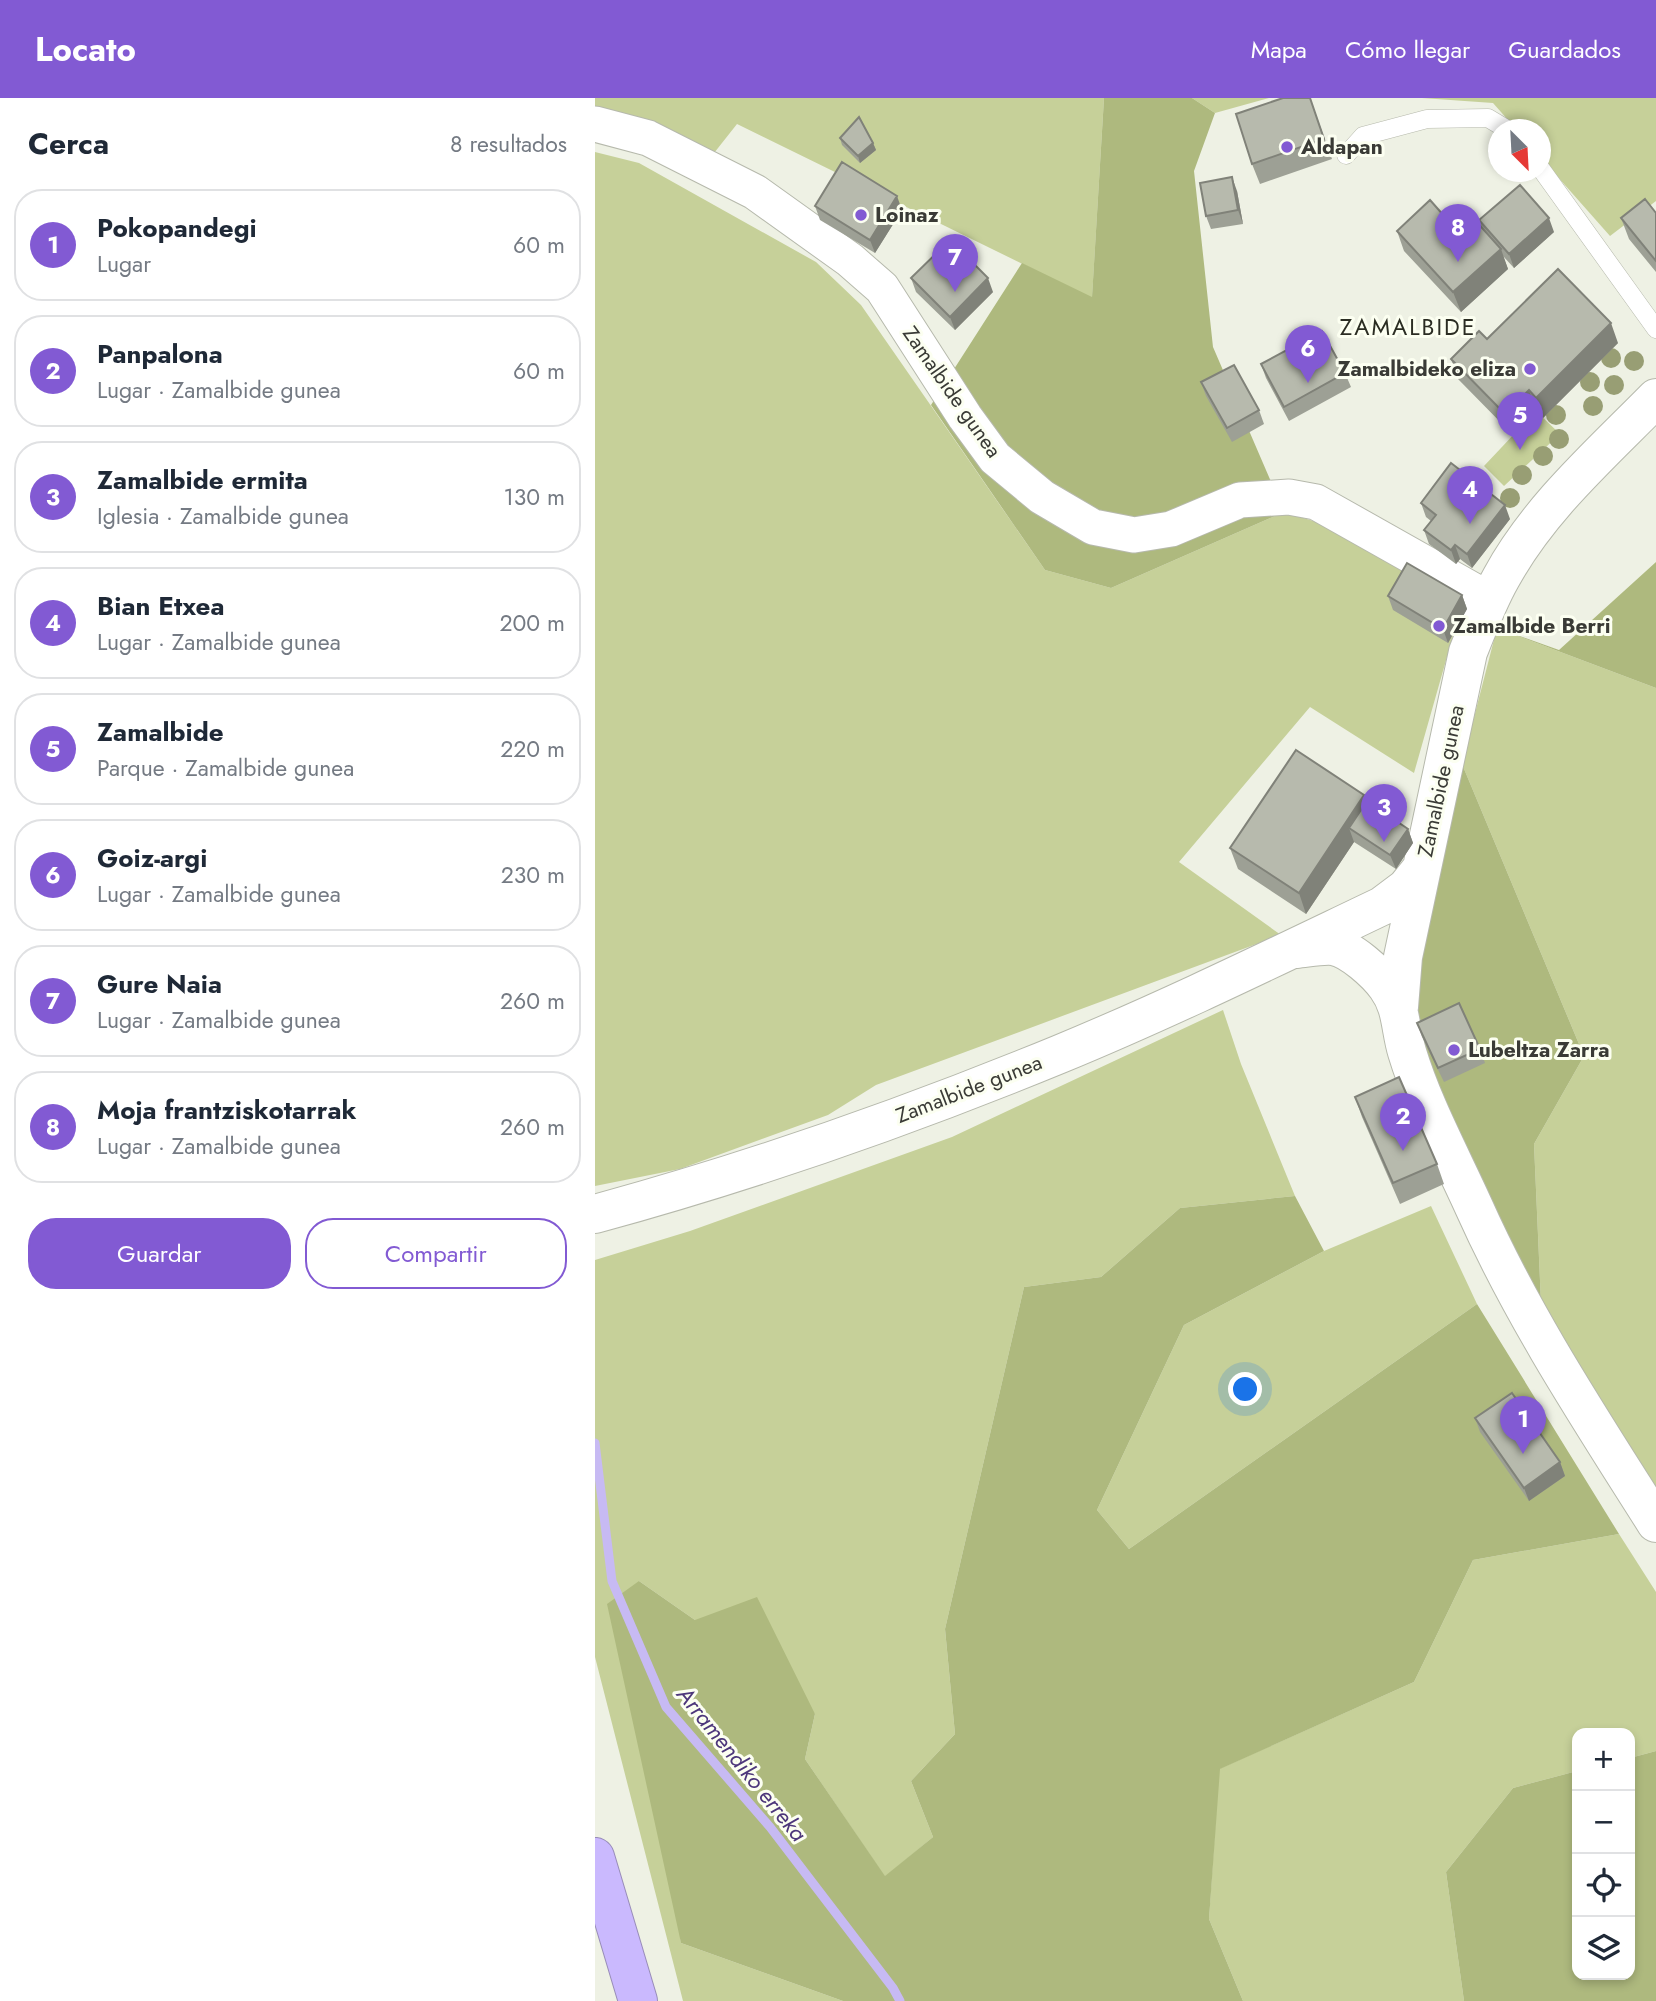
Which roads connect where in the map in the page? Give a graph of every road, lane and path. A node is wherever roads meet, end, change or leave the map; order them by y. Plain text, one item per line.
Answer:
1 (1490, 119) edge
2 (595, 124) edge
3 (1346, 155) dead end
4 (1550, 182) edge
5 (1656, 329) edge
6 (1656, 398) edge
7 (1490, 600) junction
8 (1422, 868) junction
9 (1414, 908) junction
10 (1334, 946) junction
11 (1290, 949) junction
12 (1399, 1007) junction
13 (595, 1214) edge
14 (1656, 1523) edge
15 (595, 1857) edge
16 (638, 2001) edge

1 - 3 lane
2 - 7 street, Zamalbide gunea
4 - 5 lane
6 - 7 street, Zamalbide gunea
7 - 8 street, Zamalbide gunea
8 - 9 street, Zamalbide gunea
8 - 11 street, Zamalbide gunea
9 - 10 street
9 - 12 street, Zamalbide gunea
10 - 11 street
10 - 12 street
11 - 13 street, Zamalbide gunea
12 - 14 street
15 - 16 highway

